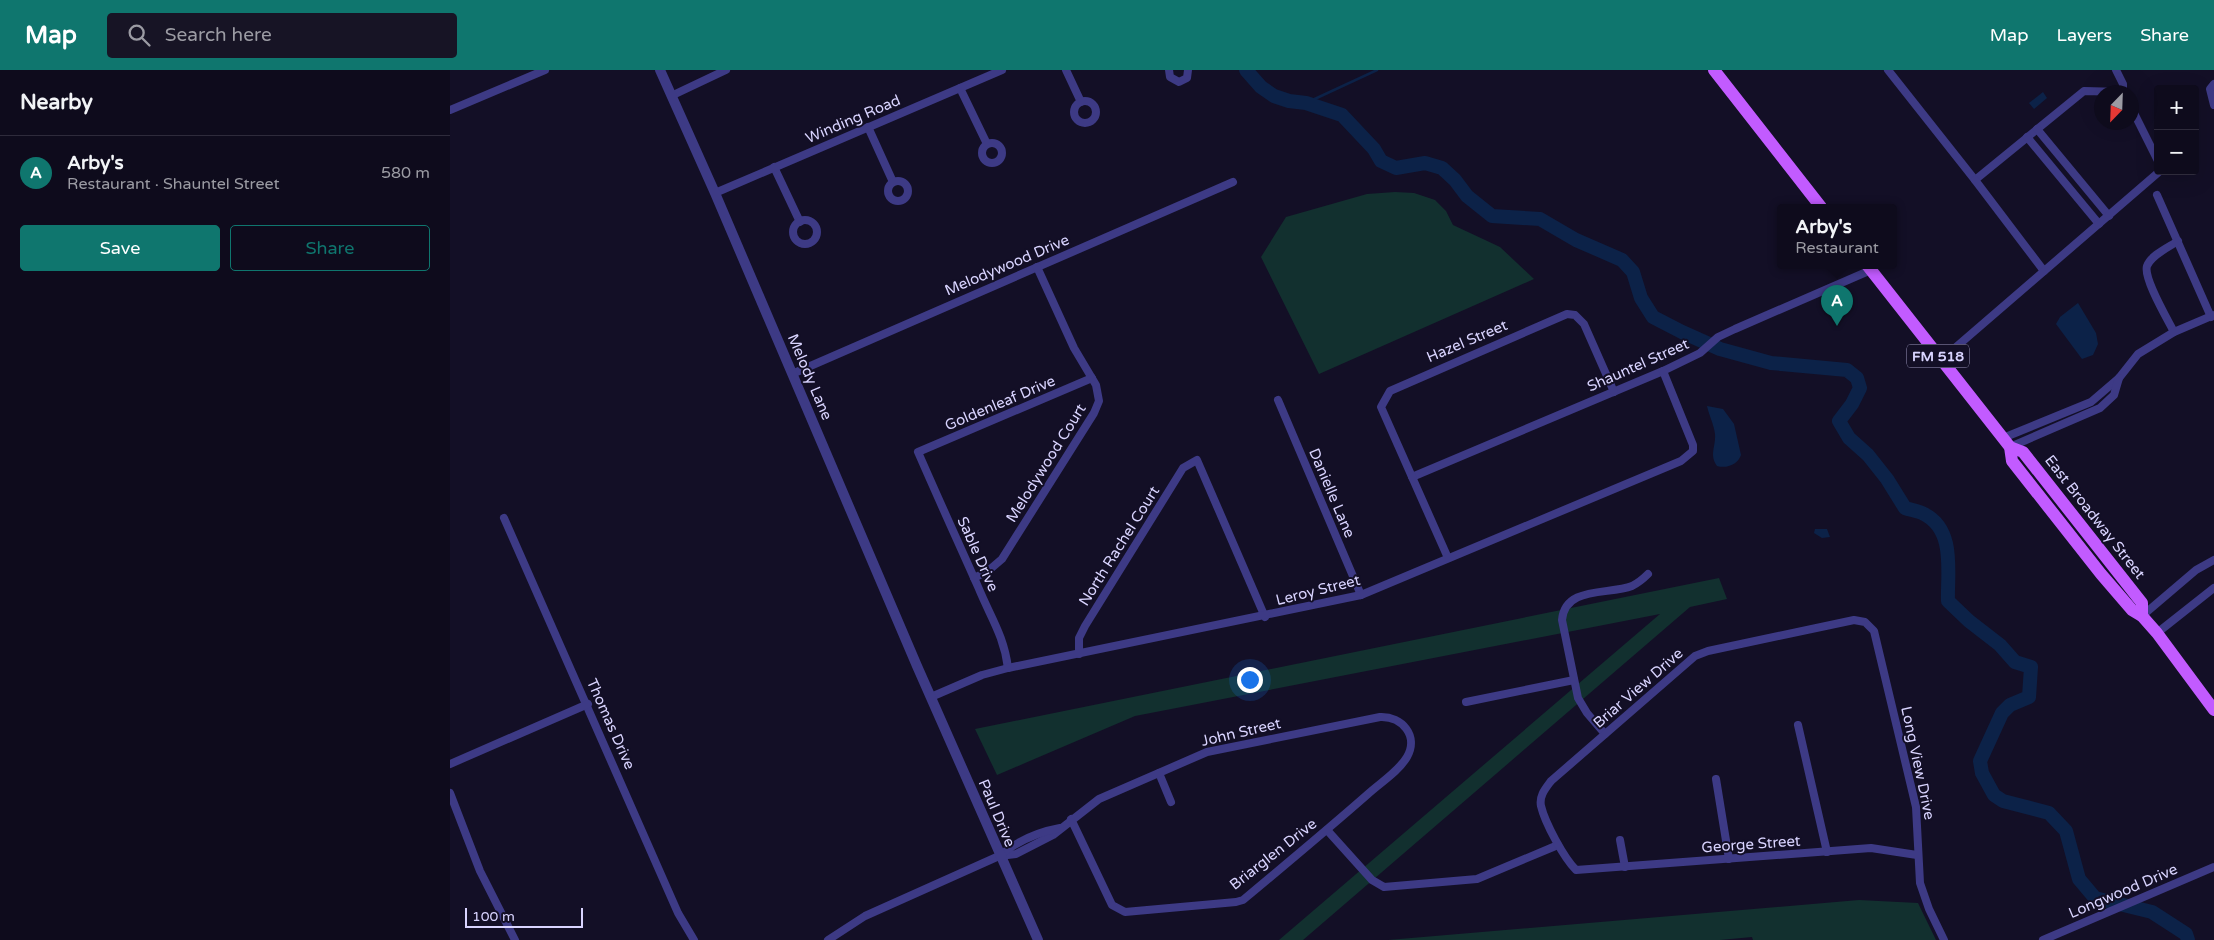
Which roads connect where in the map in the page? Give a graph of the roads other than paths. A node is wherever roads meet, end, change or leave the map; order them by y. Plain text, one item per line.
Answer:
1 (545, 70) edge
2 (660, 70) edge
3 (726, 70) edge
4 (1002, 70) edge
5 (1066, 70) edge
6 (1169, 70) edge
7 (1188, 70) edge
8 (1714, 70) edge
9 (1888, 70) edge
10 (2116, 70) edge
11 (2123, 85) edge
12 (2212, 86) edge
13 (960, 88) junction
14 (2094, 91) edge
15 (671, 96) junction
16 (1081, 102) dead end
17 (2214, 105) edge
18 (450, 110) edge
19 (2139, 123) edge
20 (868, 127) junction
21 (2037, 129) junction
22 (2027, 137) junction
23 (987, 144) dead end
24 (2154, 152) edge
25 (774, 168) junction
26 (2155, 175) edge
27 (1975, 180) junction
28 (893, 182) dead end
29 (1233, 182) dead end
30 (715, 193) junction
31 (2157, 195) dead end
32 (1819, 204) edge
33 (2109, 216) junction
34 (800, 222) dead end
35 (2100, 224) junction
36 (2178, 241) junction
37 (1038, 267) junction
38 (1867, 269) edge
39 (1870, 269) edge
40 (2044, 271) junction
41 (2213, 316) edge
42 (2174, 332) junction
43 (1941, 360) junction
44 (1663, 372) junction
45 (792, 374) junction
46 (1092, 378) junction
47 (1614, 392) junction
48 (1278, 400) dead end
49 (2006, 443) junction
50 (918, 452) joint
51 (1412, 477) junction
52 (2044, 502) junction
53 (504, 518) dead end
54 (2101, 551) junction
55 (1448, 558) junction
56 (2214, 560) edge
57 (1648, 574) dead end
58 (974, 578) junction
59 (2214, 588) edge
60 (1361, 596) junction
61 (2142, 616) junction
62 (1265, 617) junction
63 (1865, 622) joint
64 (2157, 633) junction
65 (1079, 654) junction
66 (1008, 668) junction
67 (1574, 680) junction
68 (931, 697) junction
69 (1466, 702) dead end
70 (588, 704) junction
71 (2214, 710) edge
72 (1798, 725) dead end
73 (1410, 733) joint
74 (1605, 734) junction
75 (450, 764) edge
76 (1159, 773) junction
77 (1716, 779) dead end
78 (450, 793) edge
79 (1171, 802) dead end
80 (1071, 819) junction
81 (1327, 830) junction
82 (1620, 840) dead end
83 (1558, 844) junction
84 (1827, 852) junction
85 (1918, 855) junction
86 (1000, 856) junction
87 (1729, 859) junction
88 (1625, 867) junction
89 (2214, 867) edge
90 (1587, 869) joint
91 (514, 940) edge
92 (694, 940) edge
93 (828, 940) edge
94 (1038, 940) edge
95 (1944, 940) edge
96 (2043, 940) edge

1 - 18 street
2 - 15 street, Melody Lane
3 - 15 street
4 - 13 street, Winding Road
5 - 16 street
6 - 7 street
8 - 32 main road
9 - 27 street
10 - 11 street
12 - 17 street
13 - 20 street, Winding Road
13 - 23 street
14 - 21 street
15 - 30 street, Melody Lane
19 - 24 street
20 - 25 street, Winding Road
20 - 28 street
21 - 22 street
21 - 33 street
22 - 27 street
22 - 35 street
25 - 30 street, Winding Road
25 - 34 street
26 - 33 street
27 - 40 street
29 - 37 street, Melodywood Drive
30 - 45 street, Melody Lane
31 - 36 street
33 - 35 street
35 - 40 street
36 - 41 street
36 - 42 street
37 - 45 street, Melodywood Drive
37 - 46 street, Melodywood Court
38 - 44 street, Shauntel Street
39 - 43 main road, East Broadway Street / FM 518
40 - 43 street
41 - 42 street
42 - 49 street
43 - 49 main road, East Broadway Street / FM 518
44 - 47 street, Shauntel Street
44 - 55 street, Leroy Street
45 - 68 street, Melody Lane
46 - 50 street, Goldenleaf Drive
46 - 58 street, Melodywood Court
47 - 51 street, Shauntel Street
47 - 51 street, Hazel Street
48 - 60 street, Danielle Lane
49 - 52 main road, East Broadway Street / FM 518
49 - 54 main road, East Broadway Street / FM 518
50 - 58 street, Sable Drive
51 - 55 street
52 - 54 main road
52 - 61 main road, East Broadway Street / FM 518
53 - 70 street, Thomas Drive
54 - 61 main road, East Broadway Street / FM 518
55 - 60 street, Leroy Street
56 - 61 street
57 - 67 street
58 - 66 street, Sable Drive
59 - 64 street
60 - 62 street, Leroy Street
61 - 64 main road, East Broadway Street / FM 518
62 - 65 street, Leroy Street
62 - 65 street, North Rachel Court
63 - 74 street, Briar View Drive
63 - 85 street, Long View Drive
64 - 71 main road, East Broadway Street / FM 518
65 - 66 street, Leroy Street
66 - 68 street, Leroy Street
67 - 69 street
67 - 74 street
68 - 86 street, Paul Drive
70 - 75 street
70 - 92 street, Thomas Drive
72 - 84 street
73 - 76 street, John Street
73 - 81 street, Briarglen Drive
74 - 83 street, Briar View Drive
76 - 79 street
76 - 80 street, John Street
77 - 87 street
78 - 91 street
80 - 81 street, Briarglen Drive
80 - 86 street, John Street
81 - 83 street
82 - 88 street
83 - 90 street, Briar View Drive
84 - 85 street, George Street
84 - 87 street, George Street
85 - 95 street, Long View Drive
86 - 93 street, John Street
86 - 94 street, Paul Drive
87 - 88 street, George Street
88 - 90 street, George Street
89 - 96 street, Longwood Drive

